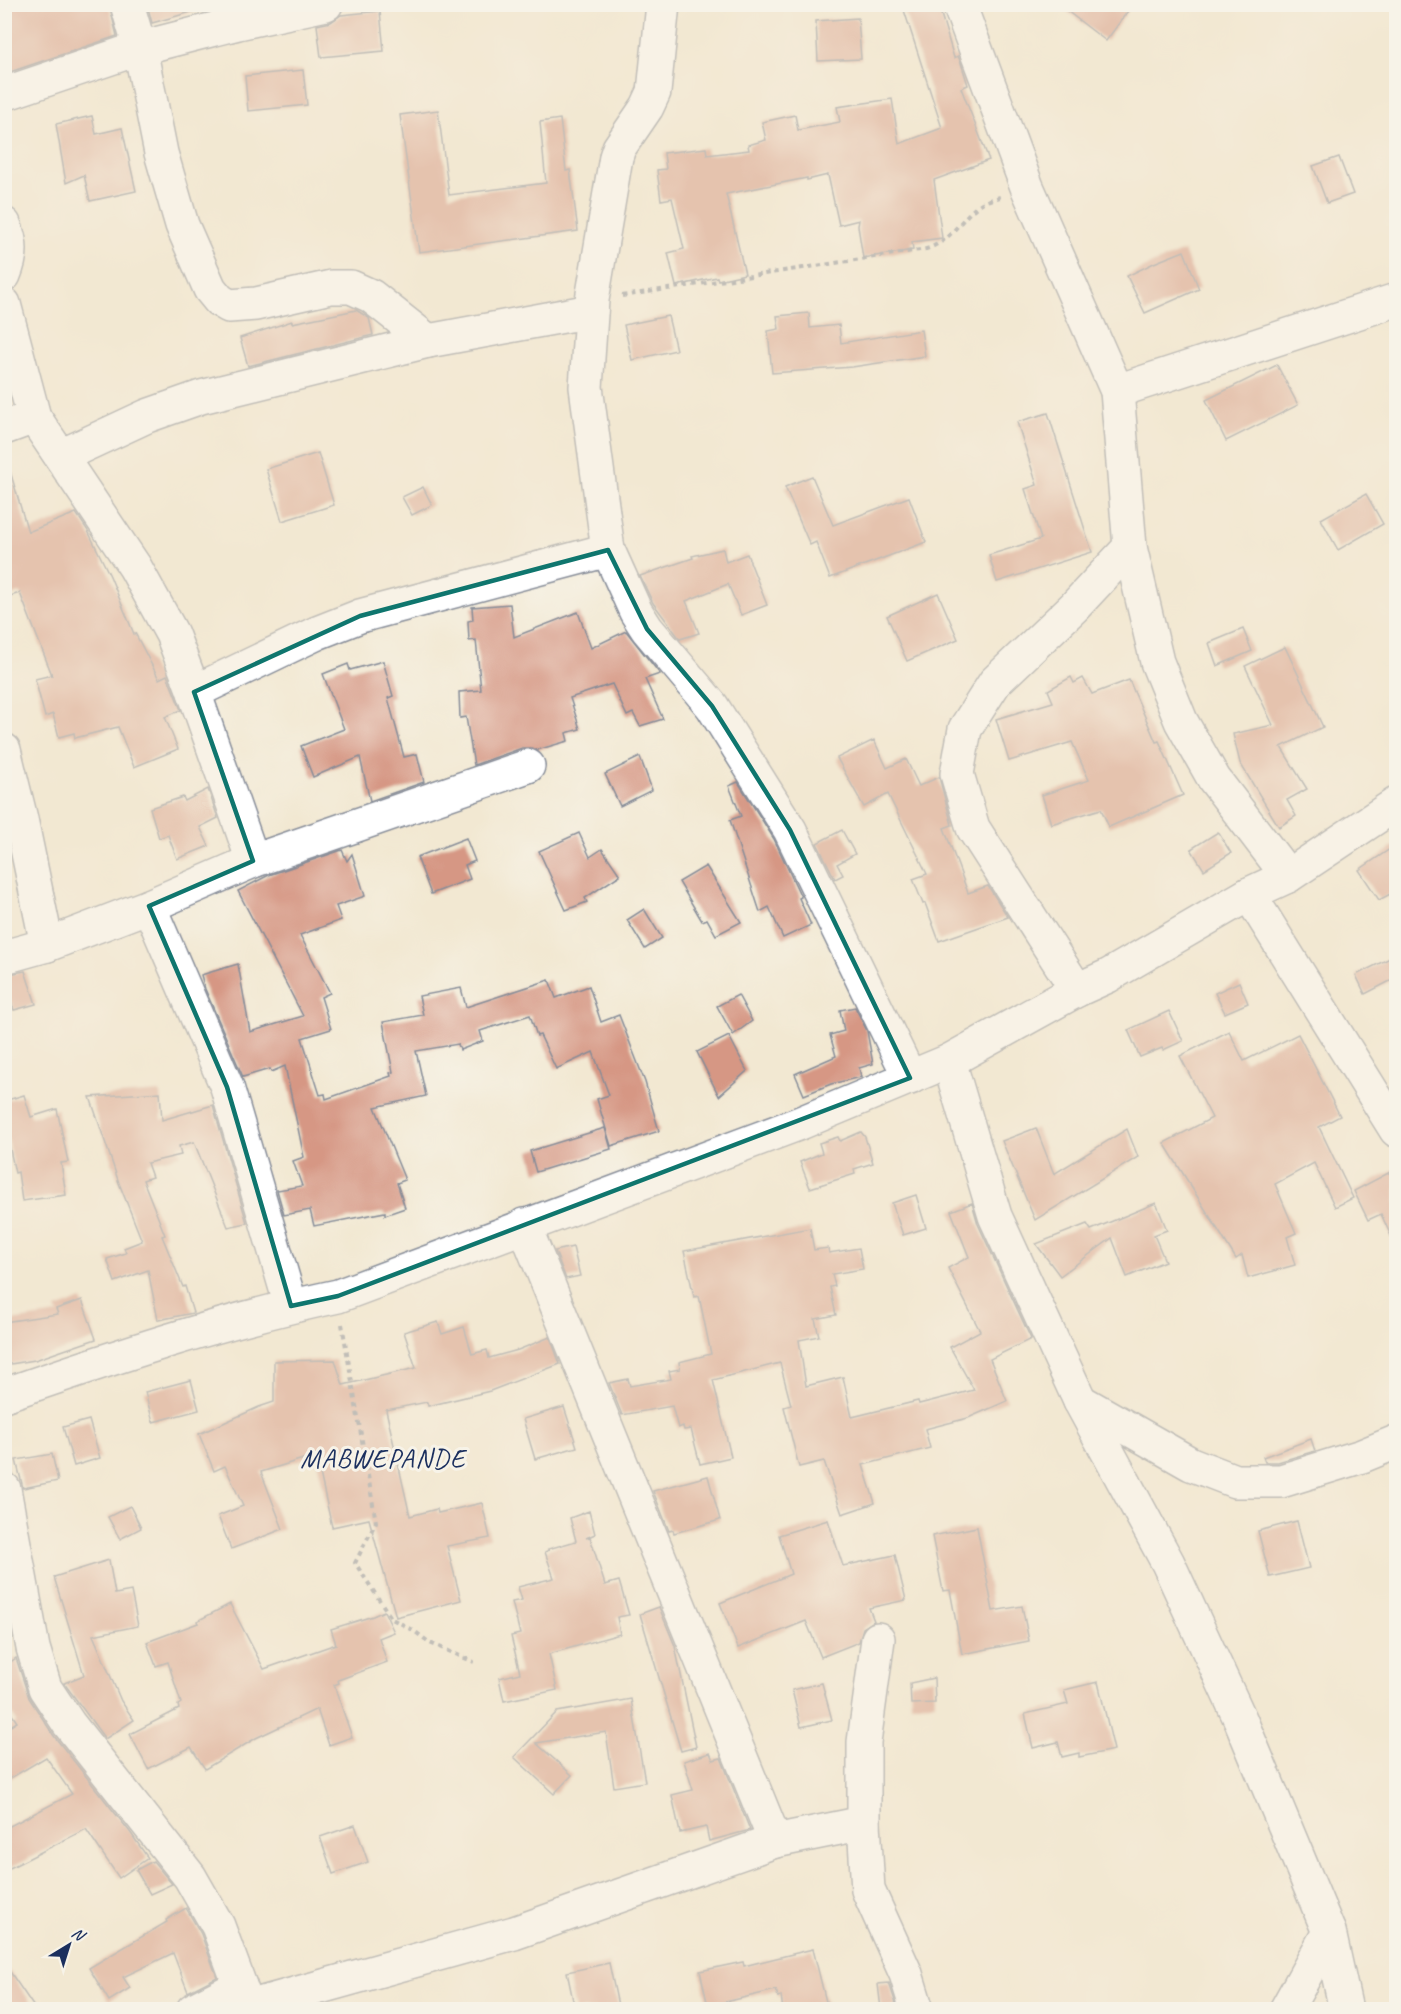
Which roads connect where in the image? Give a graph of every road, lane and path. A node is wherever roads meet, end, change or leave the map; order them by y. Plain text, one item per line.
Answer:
1 (128, 4) edge
2 (326, 4) edge
3 (663, 4) edge
4 (959, 4) edge
5 (140, 48) junction
6 (4, 94) edge
7 (1027, 187) junction
8 (4, 224) edge
9 (4, 275) edge
10 (1396, 300) edge
11 (4, 304) edge
12 (592, 305) junction
13 (428, 341) junction
14 (1117, 391) junction
15 (19, 422) edge
16 (62, 456) junction
17 (1130, 547) junction
18 (608, 550) junction
19 (194, 692) junction
20 (4, 750) edge
21 (528, 766) dead end
22 (1396, 804) edge
23 (253, 861) junction
24 (1288, 876) junction
25 (1249, 894) junction
26 (149, 906) junction
27 (47, 945) junction
28 (4, 957) edge
29 (1077, 990) junction
30 (949, 1061) junction
31 (910, 1078) junction
32 (1396, 1130) edge
33 (524, 1225) junction
34 (338, 1296) junction
35 (291, 1306) junction
36 (4, 1395) edge
37 (1080, 1401) junction
38 (1396, 1443) edge
39 (4, 1489) edge
40 (878, 1639) dead end
41 (474, 1662) dead end
42 (864, 1823) junction
43 (775, 1841) junction
44 (1329, 1932) junction
45 (246, 2001) edge
46 (193, 2010) edge
47 (917, 2010) edge
48 (1286, 2010) edge
49 (1346, 2010) edge

1 - 5 street
2 - 5 street
3 - 12 street
4 - 7 street
5 - 6 street
5 - 13 street
7 - 12 path
7 - 14 street
8 - 9 street
10 - 14 street
11 - 15 street
12 - 13 street
12 - 18 street
13 - 16 street
14 - 17 street
15 - 16 street
16 - 19 street
17 - 24 street
17 - 29 street
18 - 19 street
18 - 31 street
19 - 23 street
20 - 27 street
21 - 23 street
22 - 24 street
23 - 26 street
24 - 25 street
25 - 29 street
25 - 32 street
26 - 27 street
26 - 35 street
27 - 28 street
29 - 30 street
30 - 31 street
30 - 37 street
31 - 33 street
33 - 34 street
33 - 43 street
34 - 35 street
34 - 41 path
35 - 36 street
37 - 38 street
37 - 44 street
39 - 45 street
40 - 42 street
42 - 43 street
42 - 47 street
43 - 45 street
44 - 48 street
44 - 49 street
45 - 46 street

